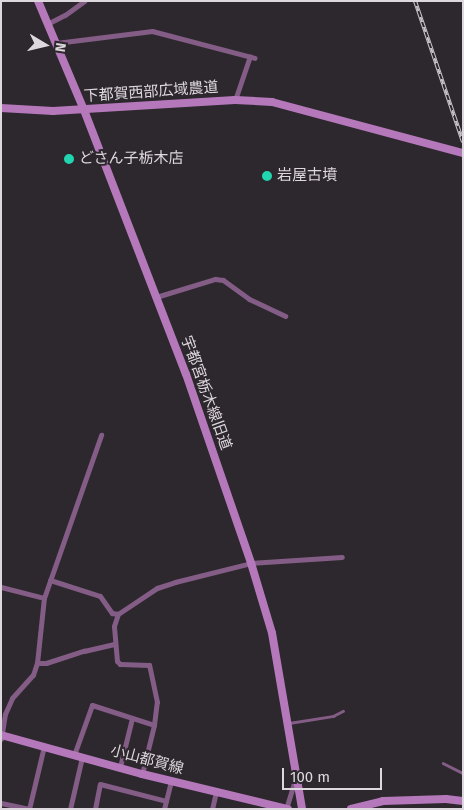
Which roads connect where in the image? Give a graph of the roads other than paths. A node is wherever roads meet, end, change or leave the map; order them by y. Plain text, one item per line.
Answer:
1 (38, 1) edge
2 (84, 1) edge
3 (48, 23) junction
4 (56, 43) junction
5 (235, 100) junction
6 (1, 108) edge
7 (84, 110) junction
8 (463, 153) edge
9 (156, 298) junction
10 (285, 316) dead end
11 (102, 434) dead end
12 (342, 557) dead end
13 (251, 563) junction
14 (50, 580) junction
15 (1, 587) edge
16 (44, 598) junction
17 (118, 614) junction
18 (114, 644) junction
19 (37, 663) junction
20 (343, 711) dead end
21 (132, 718) junction
22 (287, 723) junction
23 (154, 725) junction
24 (2, 736) edge
25 (44, 746) junction
26 (74, 755) junction
27 (82, 757) junction
28 (443, 763) dead end
29 (120, 768) junction
30 (463, 773) edge
31 (142, 774) junction
32 (296, 776) junction
33 (171, 781) junction
34 (216, 792) junction
35 (412, 800) junction
36 (166, 801) junction
37 (1, 802) edge
38 (463, 802) edge
39 (29, 809) edge
40 (70, 809) edge
41 (95, 809) edge
42 (164, 809) edge
43 (212, 809) edge
44 (287, 809) edge
45 (302, 809) edge
46 (351, 809) edge
47 (411, 809) edge

1 - 3 street, 宇都宮栃木線旧道
2 - 3 street
3 - 4 street, 宇都宮栃木線旧道
4 - 5 street
4 - 7 street, 宇都宮栃木線旧道
5 - 7 street, 下都賀西部広域農道
5 - 8 street, 下都賀西部広域農道
6 - 7 street, 下都賀西部広域農道
7 - 9 street, 宇都宮栃木線旧道
9 - 10 street
9 - 13 street, 宇都宮栃木線旧道
11 - 14 street
12 - 13 street
13 - 17 street
13 - 22 street, 宇都宮栃木線旧道
14 - 16 street
14 - 17 street
15 - 16 street
16 - 19 street
17 - 18 street
18 - 19 street
18 - 23 street
19 - 24 street
20 - 22 lane
21 - 23 street
21 - 26 street
21 - 29 street
22 - 32 street, 宇都宮栃木線旧道
23 - 31 street
24 - 25 street, 小山都賀線
25 - 26 street, 小山都賀線
25 - 39 street
26 - 27 street, 小山都賀線
27 - 29 street, 小山都賀線
27 - 40 street
28 - 30 lane
29 - 31 street, 小山都賀線
31 - 33 street, 小山都賀線
32 - 44 street
32 - 45 street, 宇都宮栃木線旧道
33 - 34 street, 小山都賀線
33 - 36 street
34 - 43 street
34 - 44 street, 小山都賀線
35 - 38 street
35 - 46 street
35 - 47 street
36 - 41 street
36 - 42 street
37 - 39 street

